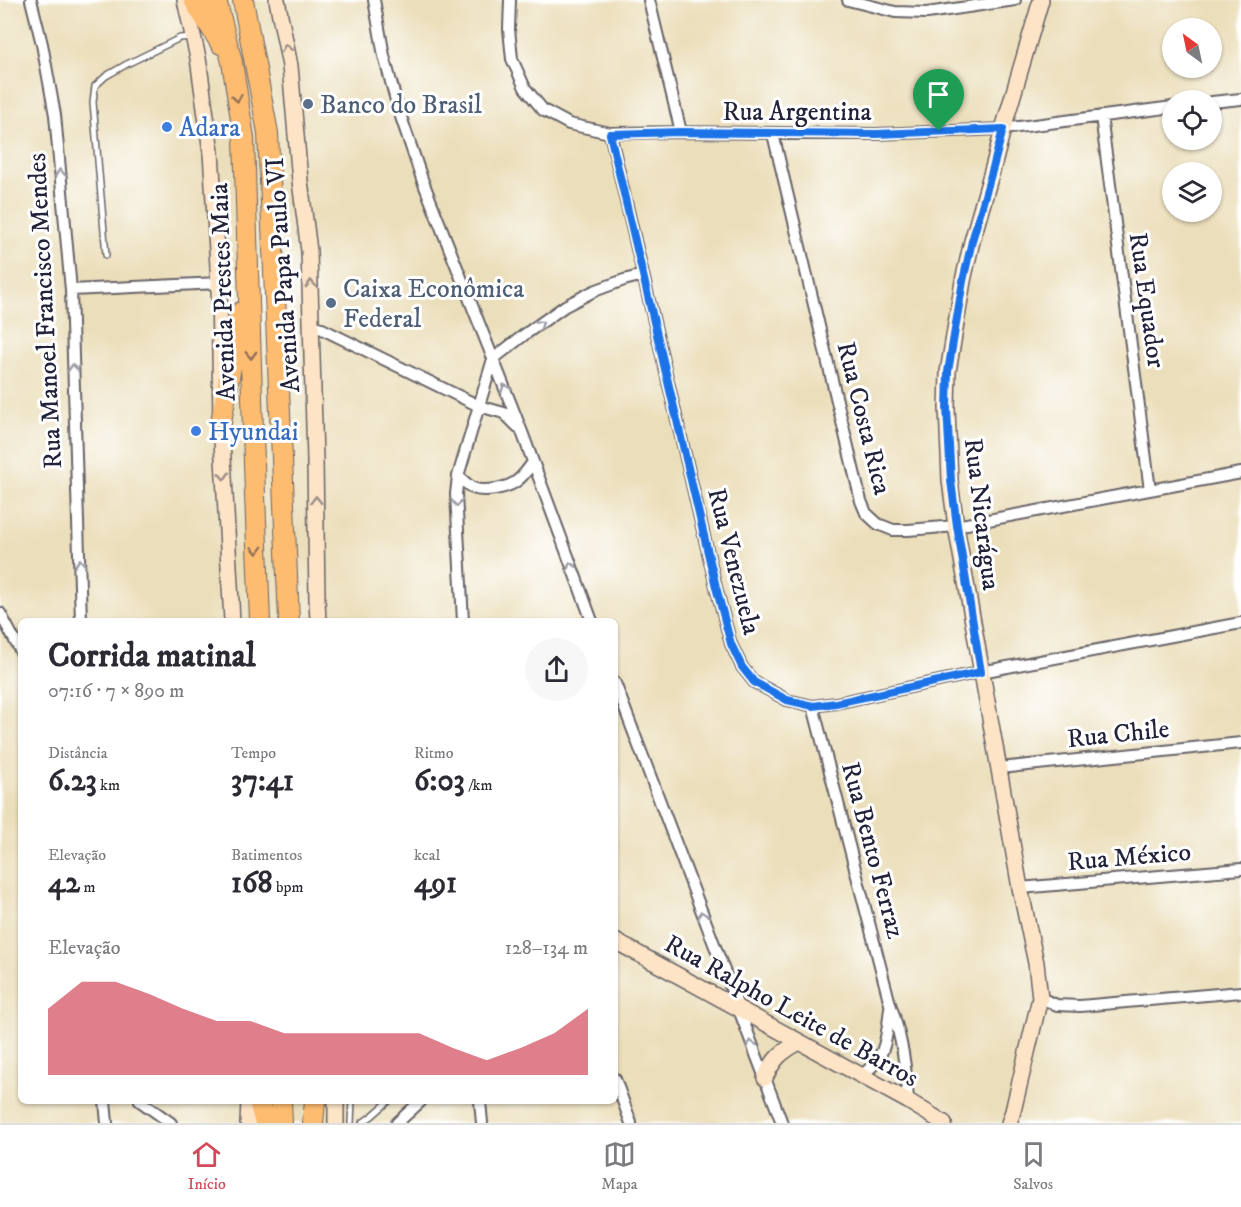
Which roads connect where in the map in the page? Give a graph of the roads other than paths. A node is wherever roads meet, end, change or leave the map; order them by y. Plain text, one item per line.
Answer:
1 (32, 0) edge
2 (185, 0) edge
3 (194, 0) edge
4 (216, 0) edge
5 (243, 0) edge
6 (277, 0) edge
7 (374, 0) edge
8 (510, 0) edge
9 (649, 0) edge
10 (848, 0) edge
11 (1015, 0) edge
12 (1041, 0) edge
13 (194, 37) junction
14 (232, 62) junction
15 (1241, 99) edge
16 (1222, 101) edge
17 (1162, 108) edge
18 (1101, 116) junction
19 (1003, 129) junction
20 (681, 132) junction
21 (610, 134) junction
22 (774, 134) junction
23 (106, 255) dead end
24 (248, 271) junction
25 (643, 276) junction
26 (219, 283) junction
27 (71, 290) junction
28 (312, 324) junction
29 (493, 359) junction
30 (479, 406) junction
31 (222, 422) junction
32 (522, 432) junction
33 (533, 462) junction
34 (1241, 473) edge
35 (458, 476) junction
36 (1150, 490) junction
37 (957, 526) junction
38 (0, 613) edge
39 (81, 618) edge
40 (232, 618) edge
41 (260, 618) edge
42 (289, 618) edge
43 (318, 618) edge
44 (463, 618) edge
45 (591, 618) edge
46 (1241, 623) edge
47 (18, 646) edge
48 (981, 672) junction
49 (618, 691) edge
50 (813, 706) junction
51 (1241, 743) edge
52 (1000, 768) junction
53 (1241, 869) edge
54 (1020, 888) junction
55 (618, 943) edge
56 (1241, 992) edge
57 (1040, 998) junction
58 (890, 1004) junction
59 (738, 1009) junction
60 (799, 1042) junction
61 (860, 1075) junction
62 (765, 1078) junction
63 (618, 1087) edge
64 (908, 1101) junction
65 (105, 1104) edge
66 (144, 1104) edge
67 (249, 1104) edge
68 (251, 1104) edge
69 (281, 1104) edge
70 (303, 1104) edge
71 (315, 1104) edge
72 (336, 1104) edge
73 (351, 1104) edge
74 (386, 1104) edge
75 (417, 1104) edge
76 (480, 1104) edge
77 (1012, 1119) edge
78 (107, 1123) edge
79 (171, 1123) edge
80 (248, 1123) edge
81 (265, 1123) edge
82 (282, 1123) edge
83 (303, 1123) edge
84 (312, 1123) edge
85 (336, 1123) edge
86 (351, 1123) edge
87 (362, 1123) edge
88 (397, 1123) edge
89 (482, 1123) edge
90 (631, 1123) edge
91 (782, 1123) edge
92 (944, 1123) edge

27 -> 1 street, Rua Manoel Francisco Mendes
2 - 13 street
3 - 14 highway
4 - 14 highway, Avenida Prestes Maia
5 - 42 highway, Avenida Prestes Maia
28 -> 6 street, Avenida Papa Paulo VI
7 - 29 street
8 - 21 street, Rua Argentina
9 - 20 street
10 - 11 street
12 - 19 street, Rua Nicarágua
13 - 23 lane
13 - 26 street
14 -> 24 highway, Avenida Prestes Maia
15 - 16 street
17 - 18 street, Rua Argentina
18 - 19 street, Rua Argentina
18 - 36 street, Rua Equador
19 - 22 street, Rua Argentina
19 - 37 street, Rua Nicarágua
20 - 21 street, Rua Argentina
20 - 22 street, Rua Argentina
21 - 25 street, Rua Venezuela
22 - 37 street, Rua Costa Rica
24 - 31 highway
24 -> 41 highway, Avenida Prestes Maia
29 -> 25 street
25 - 50 street, Rua Venezuela
26 - 27 street
26 - 31 street
39 -> 27 street, Rua Manoel Francisco Mendes
28 - 30 street
43 -> 28 street, Avenida Papa Paulo VI
29 - 30 street
32 -> 29 street
30 - 32 street
30 - 35 street
31 -> 40 street
32 - 33 street
33 - 35 street
45 -> 33 street
34 - 36 street, Rua Costa Rica
35 -> 44 street
36 - 37 street, Rua Costa Rica
37 - 48 street, Rua Nicarágua
38 - 47 street
46 - 48 street, Rua Venezuela
48 - 50 street, Rua Venezuela
48 - 52 street, Rua Nicarágua
59 -> 49 street
50 - 58 street, Rua Bento Ferraz
51 - 52 street, Rua Chile
52 - 54 street, Rua Nicarágua
53 - 54 street, Rua México
54 - 57 street, Rua Nicarágua
55 - 59 street, Rua Ralpho Leite de Barros
56 - 57 street
57 - 77 street, Rua Nicarágua
58 - 61 street, Rua Bento Ferraz
58 - 64 street, Rua Bento Ferraz
59 - 60 street, Rua Ralpho Leite de Barros
62 -> 59 street
60 - 61 street, Rua Ralpho Leite de Barros
60 - 62 street
61 - 64 street, Rua Ralpho Leite de Barros
62 - 91 street
63 - 90 street
64 - 92 street, Rua Ralpho Leite de Barros
65 - 78 street
66 - 79 street
67 - 80 street
68 - 81 highway
69 - 82 highway
70 - 83 highway
71 - 84 highway
72 - 85 street
73 - 86 lane
74 - 87 lane
75 - 88 street
76 - 89 street

